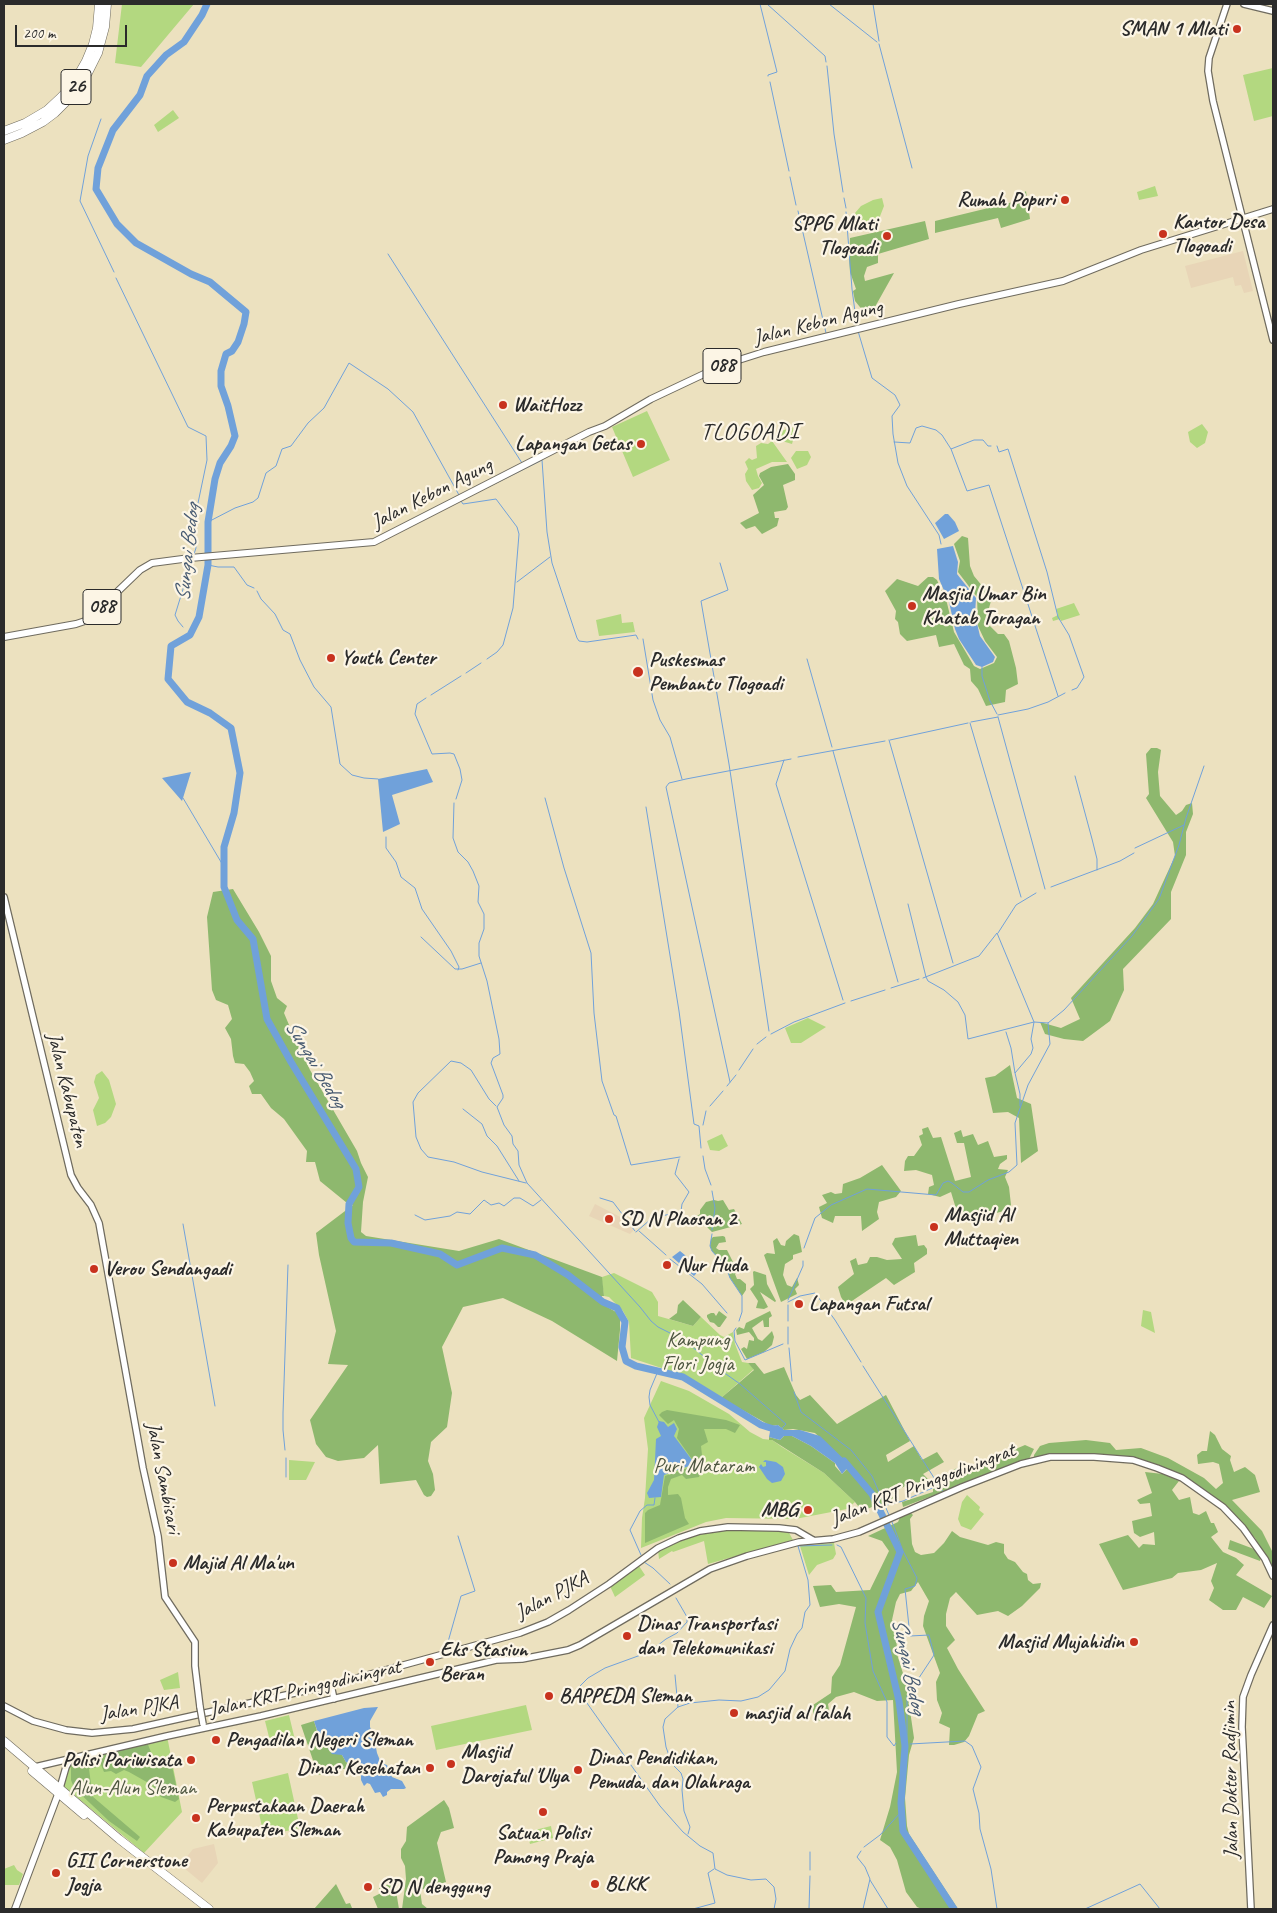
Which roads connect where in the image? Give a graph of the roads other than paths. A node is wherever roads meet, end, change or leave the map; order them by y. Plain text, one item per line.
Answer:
1 (98, 4) edge
2 (105, 4) edge
3 (1227, 4) edge
4 (1244, 4) edge
5 (1272, 11) edge
6 (6, 128) edge
7 (4, 138) edge
8 (1273, 209) edge
9 (1243, 217) junction
10 (1273, 340) edge
11 (4, 637) edge
12 (4, 897) edge
13 (110, 1286) joint
14 (813, 1540) junction
15 (1273, 1576) edge
16 (1273, 1625) edge
17 (331, 1685) junction
18 (334, 1699) junction
19 (4, 1706) edge
20 (204, 1726) junction
21 (4, 1741) edge
22 (4, 1747) edge
23 (70, 1760) junction
24 (35, 1767) junction
25 (59, 1791) junction
26 (15, 1909) edge
27 (202, 1909) edge
28 (209, 1909) edge
29 (1251, 1909) edge

1 - 6 highway, 26
2 - 7 highway, 26
3 - 9 main road
4 - 5 main road
8 - 9 main road, Jalan Kebon Agung
9 - 10 main road
9 - 11 main road, Jalan Kebon Agung / 088
12 - 13 main road, Jalan Kabupaten
13 - 20 main road, Jalan Sambisari, bridge
14 - 15 main road, Jalan KRT Pringgodiningrat
14 - 17 main road, Jalan PJKA
14 - 18 main road, Jalan KRT Pringgodiningrat
16 - 29 main road, Jalan Dokter Radjimin
17 - 18 main road
17 - 19 main road, Jalan PJKA
18 - 20 main road, Jalan KRT Pringgodiningrat
20 - 23 main road, Jalan KRT Pringgodiningrat
21 - 24 highway
22 - 25 highway
23 - 24 main road, Jalan KRT Pringgodiningrat
23 - 25 main road
24 - 25 highway
25 - 26 main road
25 - 27 highway
25 - 28 highway

